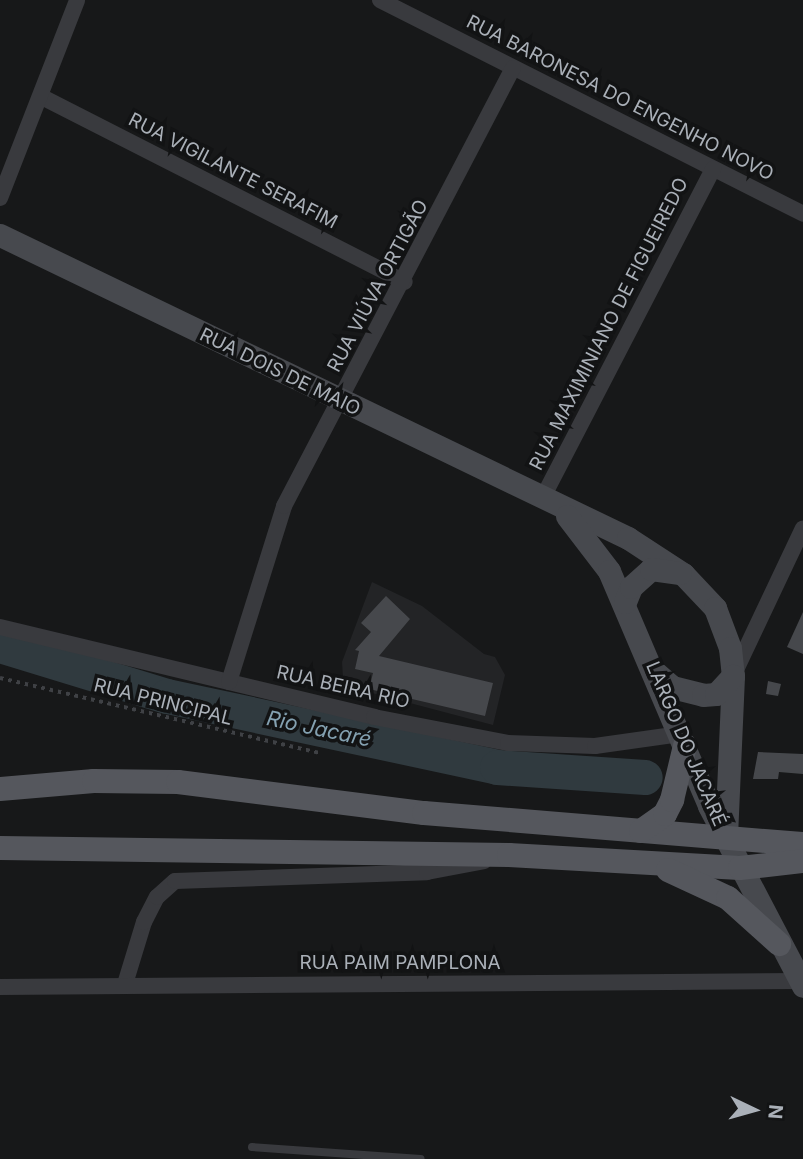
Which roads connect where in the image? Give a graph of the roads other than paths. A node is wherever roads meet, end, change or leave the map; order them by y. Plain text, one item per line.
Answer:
1 (77, 0) edge
2 (380, 0) edge
3 (513, 68) junction
4 (42, 97) junction
5 (713, 169) junction
6 (0, 198) edge
7 (803, 214) edge
8 (0, 235) edge
9 (405, 282) junction
10 (341, 402) junction
11 (551, 504) junction
12 (803, 528) edge
13 (683, 574) junction
14 (625, 602) junction
15 (0, 627) edge
16 (655, 672) junction
17 (733, 676) junction
18 (229, 682) junction
19 (683, 740) junction
20 (0, 789) edge
21 (641, 831) junction
22 (726, 838) junction
23 (803, 844) edge
24 (0, 848) edge
25 (509, 855) junction
26 (644, 860) junction
27 (803, 861) edge
28 (740, 868) junction
29 (779, 944) junction
30 (125, 984) junction
31 (801, 984) edge
32 (0, 987) edge
33 (252, 1147) dead end
34 (421, 1159) edge

1 - 4 street
2 - 3 street, RUA BARONESA DO ENGENHO NOVO
3 - 5 street, RUA BARONESA DO ENGENHO NOVO
3 - 9 street, RUA VIÚVA ORTIGÃO
4 - 6 street
4 - 9 street, RUA VIGILANTE SERAFIM
5 - 7 street, RUA BARONESA DO ENGENHO NOVO
5 - 11 street, RUA MAXIMINIANO DE FIGUEIREDO
8 - 10 street, RUA DOIS DE MAIO
9 - 10 street, RUA VIÚVA ORTIGÃO
10 - 11 street, RUA DOIS DE MAIO
10 - 18 street, RUA VIÚVA ORTIGÃO
11 - 13 street, LARGO DO JACARÉ
11 - 14 street, LARGO DO JACARÉ
12 - 17 street
13 - 14 street
13 - 17 street, LARGO DO JACARÉ
14 - 16 street, LARGO DO JACARÉ
15 - 18 street, RUA BEIRA RIO
16 - 17 street
16 - 19 street, LARGO DO JACARÉ
17 - 22 street, LARGO DO JACARÉ
18 - 19 street, RUA BEIRA RIO
19 - 21 main road
19 - 22 street, LARGO DO JACARÉ
20 - 21 main road
21 - 22 main road
22 - 23 main road
22 - 28 street
24 - 25 main road
25 - 26 main road
25 - 30 street
26 - 28 main road
26 - 29 main road
27 - 28 main road
28 - 29 street
29 - 31 street
30 - 31 street, RUA PAIM PAMPLONA
30 - 32 street, RUA PAIM PAMPLONA
33 - 34 lane

